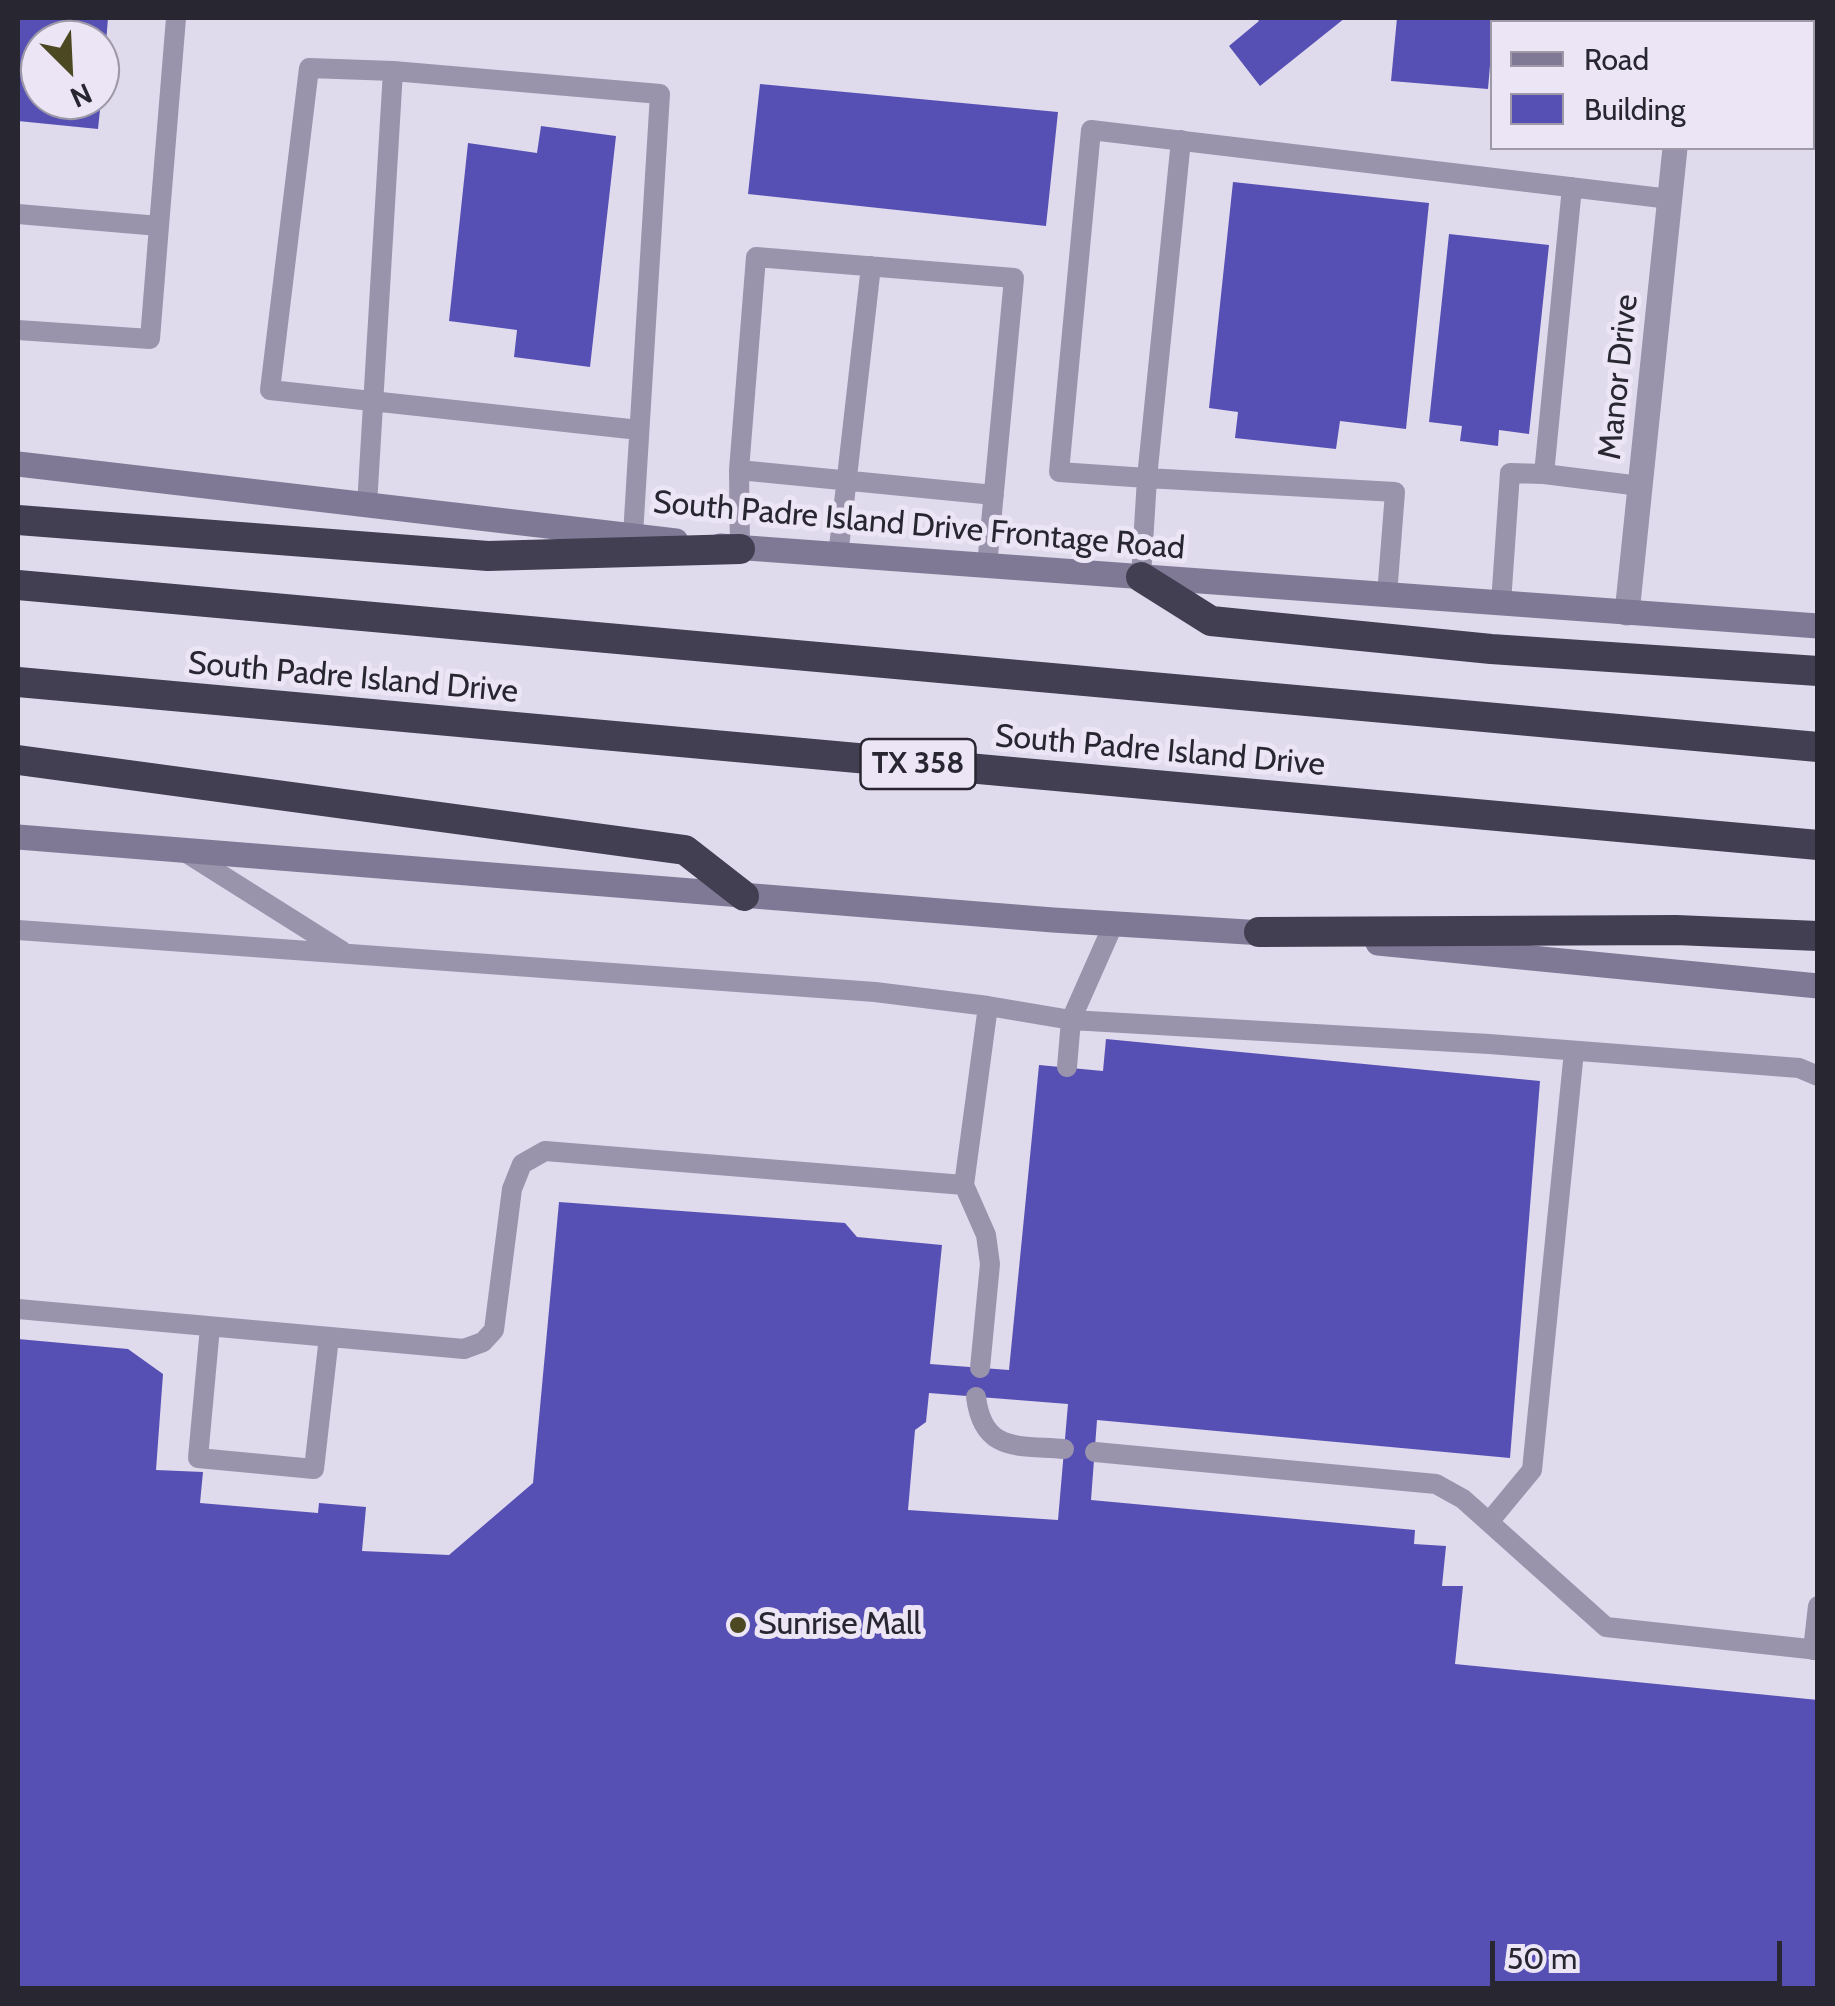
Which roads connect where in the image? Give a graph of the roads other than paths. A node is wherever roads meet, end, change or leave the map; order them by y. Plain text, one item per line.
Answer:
1 (176, 18) edge
2 (393, 70) junction
3 (1181, 140) junction
4 (1675, 150) edge
5 (1572, 187) junction
6 (1670, 199) junction
7 (18, 214) edge
8 (159, 226) junction
9 (871, 266) junction
10 (18, 330) edge
11 (373, 403) junction
12 (639, 430) junction
13 (18, 464) edge
14 (739, 470) junction
15 (1544, 474) junction
16 (1146, 478) junction
17 (845, 479) junction
18 (1640, 486) junction
19 (994, 495) junction
20 (368, 505) junction
21 (18, 520) edge
22 (633, 536) junction
23 (740, 549) junction
24 (838, 556) junction
25 (988, 566) junction
26 (1141, 577) junction
27 (18, 586) edge
28 (1387, 596) junction
29 (1501, 603) junction
30 (1627, 613) junction
31 (1818, 626) edge
32 (1818, 671) edge
33 (18, 682) edge
34 (1818, 747) edge
35 (18, 760) edge
36 (18, 838) edge
37 (1818, 845) edge
38 (183, 850) junction
39 (744, 896) junction
40 (1114, 924) junction
41 (18, 930) edge
42 (1259, 932) junction
43 (1818, 936) edge
44 (344, 952) junction
45 (1818, 986) edge
46 (988, 1006) junction
47 (1071, 1020) junction
48 (1574, 1051) junction
49 (1067, 1068) dead end
50 (1818, 1076) edge
51 (964, 1184) junction
52 (18, 1309) edge
53 (210, 1327) junction
54 (329, 1337) junction
55 (980, 1368) dead end
56 (976, 1397) dead end
57 (1064, 1449) dead end
58 (1095, 1452) dead end
59 (1488, 1522) junction
60 (1818, 1606) edge
61 (1815, 1650) edge

1 - 8 lane
2 - 11 lane
2 - 11 lane
2 - 12 lane
3 - 5 lane
3 - 16 lane
3 - 16 lane
4 - 6 street, Manor Drive
5 - 6 lane
5 - 15 lane
6 - 18 street, Manor Drive
7 - 8 lane
8 - 10 lane
9 - 14 lane
9 - 17 lane
9 - 19 lane
11 - 12 lane
11 - 20 lane
12 - 22 lane
13 - 20 main road, South Padre Island Drive Frontage Road
14 - 17 lane
14 - 23 lane
15 - 18 lane
15 - 29 lane
16 - 26 lane
16 - 28 lane
17 - 19 lane
17 - 24 lane
18 - 30 street, Manor Drive
19 - 25 lane
20 - 22 main road, South Padre Island Drive Frontage Road
21 - 23 highway
22 - 23 main road, South Padre Island Drive Frontage Road
23 - 24 main road, South Padre Island Drive Frontage Road
24 - 25 main road, South Padre Island Drive Frontage Road
25 - 26 main road, South Padre Island Drive Frontage Road
26 - 28 main road, South Padre Island Drive Frontage Road
26 - 32 highway
27 - 34 highway, South Padre Island Drive
28 - 29 main road, South Padre Island Drive Frontage Road
29 - 30 main road, South Padre Island Drive Frontage Road
30 - 31 main road, South Padre Island Drive Frontage Road
33 - 37 highway, South Padre Island Drive / TX 358
35 - 39 highway
36 - 38 main road
38 - 39 main road
38 - 44 lane
39 - 40 main road
40 - 42 main road
40 - 47 lane
41 - 44 lane
42 - 43 highway
42 - 45 main road
44 - 46 lane
46 - 47 lane
46 - 51 lane
47 - 48 lane
47 - 49 lane
48 - 50 lane
48 - 59 lane
51 - 54 lane
51 - 55 lane
52 - 53 lane
53 - 54 lane
53 - 54 lane
56 - 57 lane
58 - 59 lane
59 - 61 lane
60 - 61 lane

